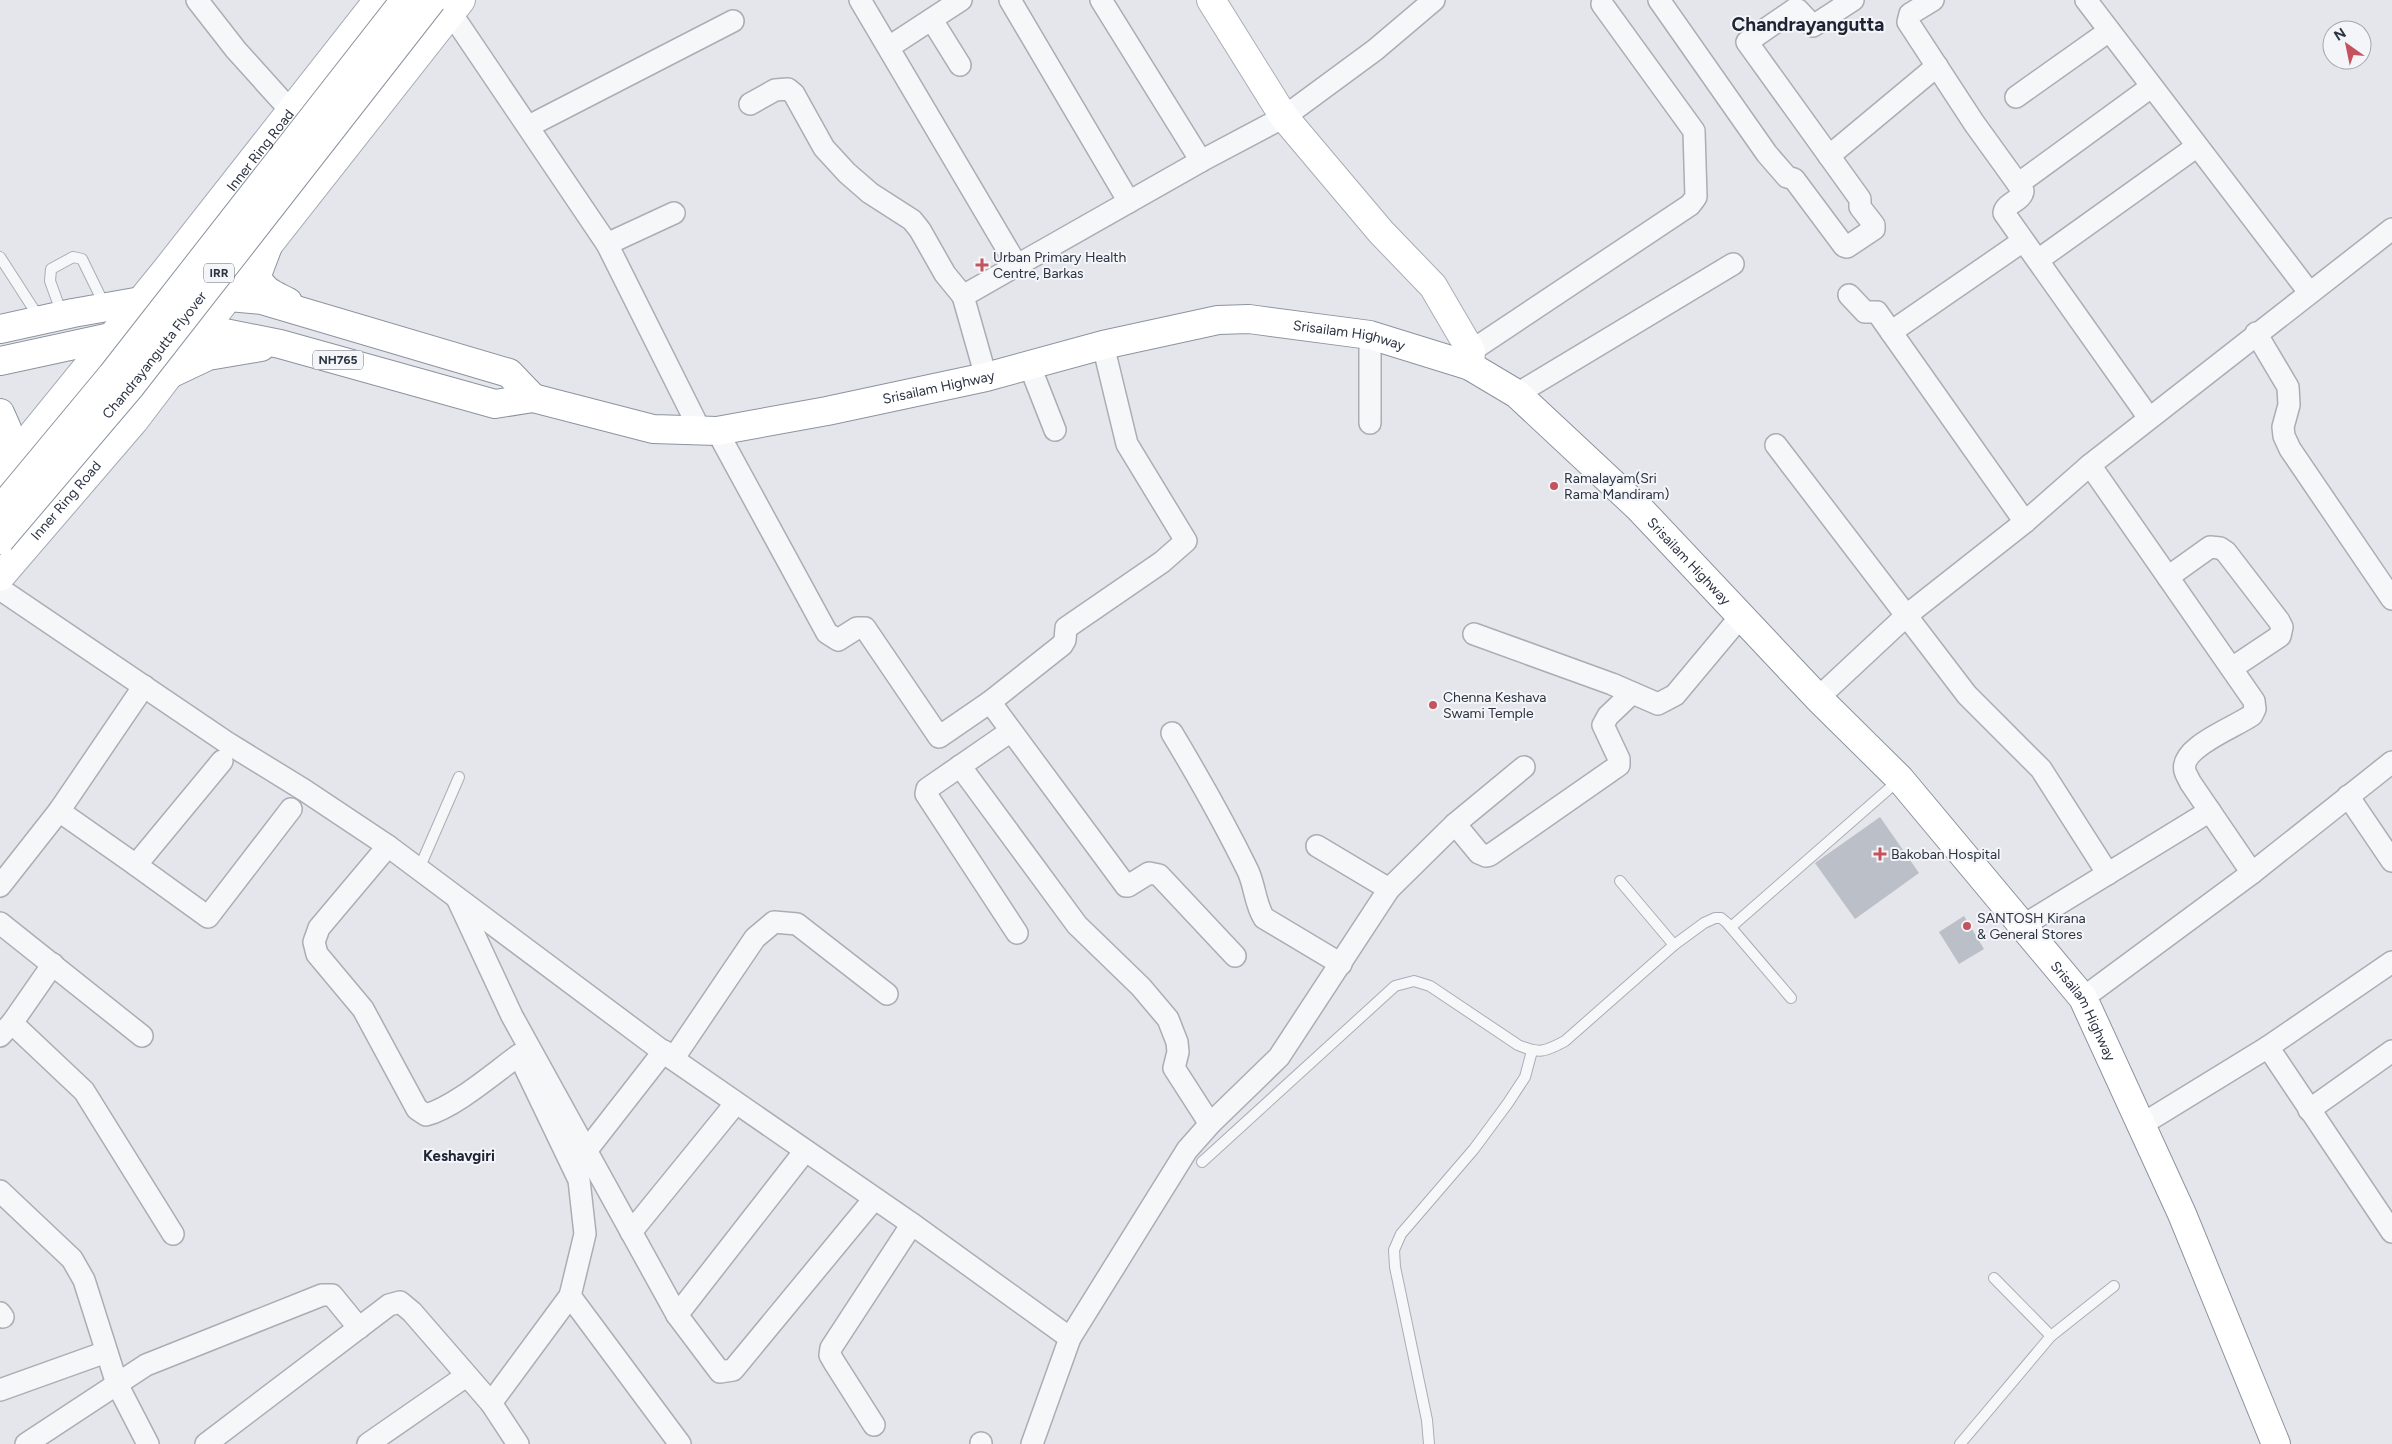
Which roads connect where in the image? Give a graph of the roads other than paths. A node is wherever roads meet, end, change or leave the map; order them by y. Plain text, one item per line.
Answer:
1 (197, 0) edge
2 (378, 0) edge
3 (405, 0) edge
4 (860, 0) edge
5 (960, 0) edge
6 (1010, 0) edge
7 (1100, 0) edge
8 (1211, 0) edge
9 (1434, 0) edge
10 (1659, 0) edge
11 (1853, 0) edge
12 (1934, 0) edge
13 (2086, 0) edge
14 (448, 4) edge
15 (1602, 4) dead end
16 (932, 20) junction
17 (733, 21) dead end
18 (2109, 31) junction
19 (889, 47) junction
20 (960, 64) dead end
21 (1937, 66) junction
22 (2151, 87) junction
23 (2016, 97) dead end
24 (750, 104) dead end
25 (291, 110) junction
26 (1284, 117) junction
27 (529, 126) junction
28 (2196, 147) junction
29 (1828, 156) junction
30 (1200, 161) junction
31 (2018, 184) junction
32 (1129, 202) junction
33 (674, 213) dead end
34 (2392, 229) edge
35 (2023, 241) junction
36 (607, 244) junction
37 (268, 246) junction
38 (0, 257) edge
39 (2038, 260) junction
40 (1016, 264) junction
41 (1734, 264) dead end
42 (2309, 292) junction
43 (1849, 295) dead end
44 (963, 296) junction
45 (229, 297) junction
46 (141, 301) junction
47 (106, 307) junction
48 (59, 316) junction
49 (322, 318) junction
50 (0, 329) edge
51 (205, 329) junction
52 (1891, 332) junction
53 (2256, 333) junction
54 (1370, 335) junction
55 (111, 337) junction
56 (79, 343) junction
57 (280, 344) junction
58 (1103, 345) junction
59 (1470, 358) junction
60 (0, 360) edge
61 (1029, 364) junction
62 (170, 374) junction
63 (986, 376) junction
64 (1517, 394) junction
65 (533, 398) junction
66 (0, 413) edge
67 (2149, 418) junction
68 (1370, 423) dead end
69 (708, 430) junction
70 (1055, 430) dead end
71 (1776, 445) dead end
72 (2090, 465) junction
73 (2, 472) edge
74 (0, 510) edge
75 (2025, 522) junction
76 (0, 540) edge
77 (2168, 576) junction
78 (0, 577) edge
79 (0, 589) edge
80 (2392, 599) edge
81 (1907, 615) junction
82 (1741, 616) junction
83 (1474, 634) dead end
84 (2232, 668) junction
85 (144, 686) junction
86 (1631, 694) junction
87 (1818, 698) junction
88 (990, 702) junction
89 (1011, 731) junction
90 (1172, 733) dead end
91 (222, 761) dead end
92 (2392, 762) edge
93 (960, 766) junction
94 (1524, 767) dead end
95 (458, 777) dead end
96 (1900, 779) junction
97 (2348, 796) junction
98 (291, 808) dead end
99 (59, 811) junction
100 (2210, 811) junction
101 (1455, 824) junction
102 (388, 846) junction
103 (1317, 846) dead end
104 (2390, 853) edge
105 (136, 865) junction
106 (419, 869) junction
107 (2108, 874) junction
108 (2252, 874) junction
109 (1620, 882) dead end
110 (0, 886) edge
111 (1389, 889) junction
112 (456, 896) junction
113 (0, 923) edge
114 (2024, 925) junction
115 (1730, 927) junction
116 (1017, 933) dead end
117 (1674, 945) junction
118 (1235, 956) dead end
119 (2392, 962) edge
120 (53, 964) junction
121 (1341, 964) junction
122 (887, 994) dead end
123 (1791, 998) dead end
124 (2083, 998) junction
125 (512, 1016) junction
126 (6, 1030) edge
127 (142, 1036) dead end
128 (2268, 1047) junction
129 (1532, 1051) junction
130 (2392, 1051) edge
131 (519, 1055) junction
132 (668, 1055) junction
133 (736, 1103) junction
134 (2309, 1110) junction
135 (1210, 1124) junction
136 (2141, 1126) junction
137 (805, 1150) junction
138 (586, 1151) junction
139 (1202, 1162) dead end
140 (0, 1191) edge
141 (874, 1199) junction
142 (912, 1224) junction
143 (631, 1232) junction
144 (2392, 1232) edge
145 (173, 1234) dead end
146 (1994, 1278) dead end
147 (2114, 1286) dead end
148 (570, 1296) junction
149 (677, 1315) junction
150 (360, 1328) junction
151 (2051, 1336) junction
152 (1070, 1338) junction
153 (106, 1352) junction
154 (466, 1376) junction
155 (117, 1384) junction
156 (0, 1390) edge
157 (491, 1404) junction
158 (874, 1424) dead end
159 (26, 1444) edge
160 (148, 1444) edge
161 (206, 1444) edge
162 (368, 1444) edge
163 (518, 1444) edge
164 (680, 1444) edge
165 (1032, 1444) edge
166 (1429, 1444) edge
167 (1960, 1444) edge
168 (2276, 1444) edge

1 - 25 street
2 - 25 main road, Inner Ring Road
3 - 74 main road, Chandrayangutta Flyover / IRR, bridge
4 - 19 street
5 - 16 street
6 - 32 street
7 - 30 street
8 - 26 main road
9 - 26 street
10 - 29 street
11 - 29 street
12 - 21 street
13 - 18 street
14 - 27 street
14 - 37 main road, IRR
14 - 76 main road, Chandrayangutta Flyover / IRR, bridge
15 - 59 street
16 - 19 street
16 - 20 street
17 - 27 street
18 - 22 street
18 - 23 street
19 - 40 street
21 - 29 street
21 - 31 street
22 - 28 street
22 - 31 street
24 - 44 street
25 - 46 main road, Inner Ring Road
26 - 30 street
26 - 59 main road
27 - 36 street
28 - 39 street
28 - 42 street
30 - 32 street
31 - 35 street
32 - 40 street
33 - 36 street
34 - 42 street
35 - 39 street
35 - 52 street
36 - 69 street
37 - 45 main road, IRR
37 - 49 main road
38 - 48 lane
39 - 67 street
40 - 44 street
41 - 64 street
42 - 53 street
43 - 52 street
44 - 63 street
45 - 46 main road, NH765
45 - 49 main road, NH765
45 - 51 main road, IRR
46 - 47 main road, NH765
46 - 55 main road, Inner Ring Road
47 - 48 main road, NH765
47 - 48 lane
48 - 50 main road, NH765
48 - 56 main road
49 - 65 main road, NH765
51 - 55 main road, NH765
51 - 57 main road, NH765
51 - 62 main road, Inner Ring Road / IRR
52 - 75 street
53 - 67 street
53 - 80 street
54 - 58 main road, Srisailam Highway / NH765
54 - 59 main road, Srisailam Highway / NH765
54 - 68 street
55 - 56 main road, NH765
55 - 73 main road
56 - 60 main road, NH765
57 - 62 main road
57 - 65 main road, NH765
58 - 61 main road, Srisailam Highway / NH765
58 - 88 street
59 - 64 main road, Srisailam Highway / NH765
61 - 63 main road, Srisailam Highway / NH765
61 - 70 street
62 - 78 main road, Inner Ring Road / IRR
63 - 69 main road, Srisailam Highway / NH765
64 - 82 main road, Srisailam Highway / NH765
65 - 69 main road, Srisailam Highway / NH765
66 - 73 main road
67 - 72 street
69 - 88 street
71 - 81 street
72 - 75 street
72 - 77 street
75 - 81 street
77 - 84 street
77 - 84 street
79 - 85 street
81 - 87 street
81 - 107 street
82 - 86 street
82 - 87 main road, Srisailam Highway / NH765
83 - 86 street
84 - 100 street
85 - 99 street
85 - 102 street
86 - 101 street
87 - 96 main road, Srisailam Highway / NH765
88 - 89 street
89 - 93 street
89 - 118 street
90 - 121 street
91 - 105 street
92 - 97 street
93 - 116 street
93 - 135 street
94 - 101 street
95 - 106 lane
96 - 114 main road, Srisailam Highway / NH765
96 - 115 lane
97 - 104 street
97 - 108 street
98 - 105 street
99 - 105 street
99 - 110 street
100 - 107 street
100 - 108 street
101 - 111 street
102 - 106 street
102 - 131 street
103 - 111 street
106 - 112 street
107 - 114 street
108 - 124 street
109 - 117 lane
111 - 121 street
112 - 125 street
112 - 132 street
113 - 120 street
114 - 124 main road, Srisailam Highway / NH765
115 - 117 lane
115 - 123 lane
117 - 129 lane
119 - 128 street
120 - 126 street
120 - 127 street
121 - 135 street
122 - 132 street
124 - 136 main road, Srisailam Highway / NH765
125 - 131 street
125 - 138 street
126 - 145 street
128 - 134 street
128 - 136 street
129 - 139 lane
129 - 166 lane
130 - 134 street
131 - 148 street
132 - 133 street
132 - 138 street
133 - 137 street
133 - 143 street
134 - 144 street
135 - 152 street
136 - 168 main road, Srisailam Highway / NH765
137 - 141 street
137 - 149 street
138 - 143 street
140 - 153 street
141 - 142 street
141 - 149 street
142 - 152 street
142 - 158 street
143 - 149 street
146 - 151 lane
147 - 151 lane
148 - 157 street
148 - 164 street
150 - 154 street
150 - 155 street
150 - 161 street
151 - 167 lane
152 - 165 street
153 - 155 street
153 - 156 street
154 - 157 street
154 - 162 street
155 - 159 street
155 - 160 street
157 - 163 street

